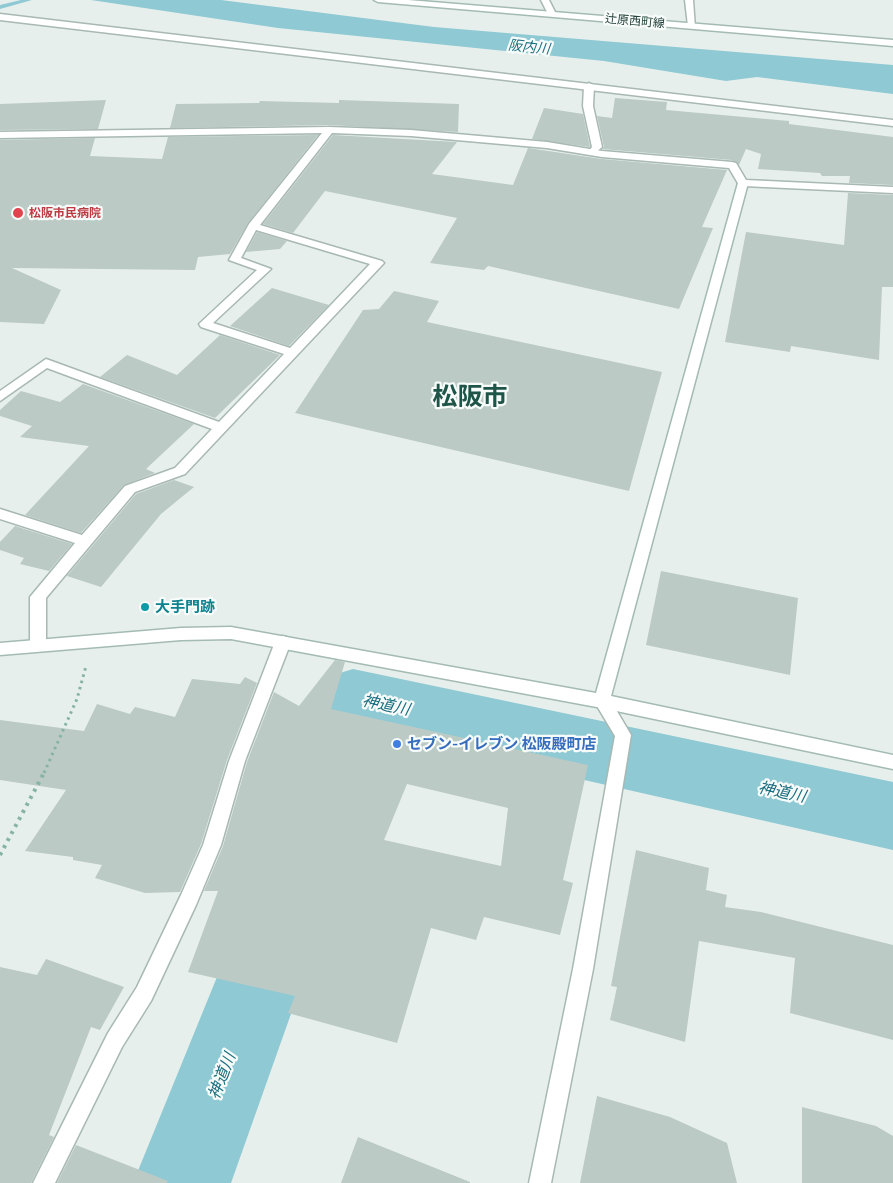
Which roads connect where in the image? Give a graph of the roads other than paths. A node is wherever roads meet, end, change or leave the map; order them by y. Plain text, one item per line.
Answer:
1 (378, 0) edge
2 (545, 0) edge
3 (689, 0) edge
4 (552, 14) junction
5 (0, 17) edge
6 (692, 26) junction
7 (893, 43) edge
8 (589, 86) junction
9 (893, 123) edge
10 (329, 130) junction
11 (0, 135) edge
12 (593, 152) junction
13 (743, 183) junction
14 (893, 190) edge
15 (253, 226) junction
16 (292, 353) junction
17 (0, 397) edge
18 (221, 428) junction
19 (0, 514) edge
20 (84, 541) junction
21 (283, 642) junction
22 (38, 645) junction
23 (0, 649) edge
24 (602, 701) junction
25 (893, 762) edge
26 (44, 1183) edge
27 (540, 1183) edge

1 - 4 street, 辻原西町線
2 - 4 street
3 - 6 street
4 - 6 street, 辻原西町線
5 - 8 street
6 - 7 street, 辻原西町線
8 - 9 street
8 - 12 street
10 - 11 street
10 - 12 street
10 - 15 street
12 - 13 street
13 - 14 street
13 - 24 street
15 - 16 street
15 - 16 street
16 - 18 street
17 - 18 street
18 - 20 street
19 - 20 street
20 - 22 street
21 - 22 street
21 - 24 street
21 - 26 street
22 - 23 street
24 - 25 street
24 - 27 street

